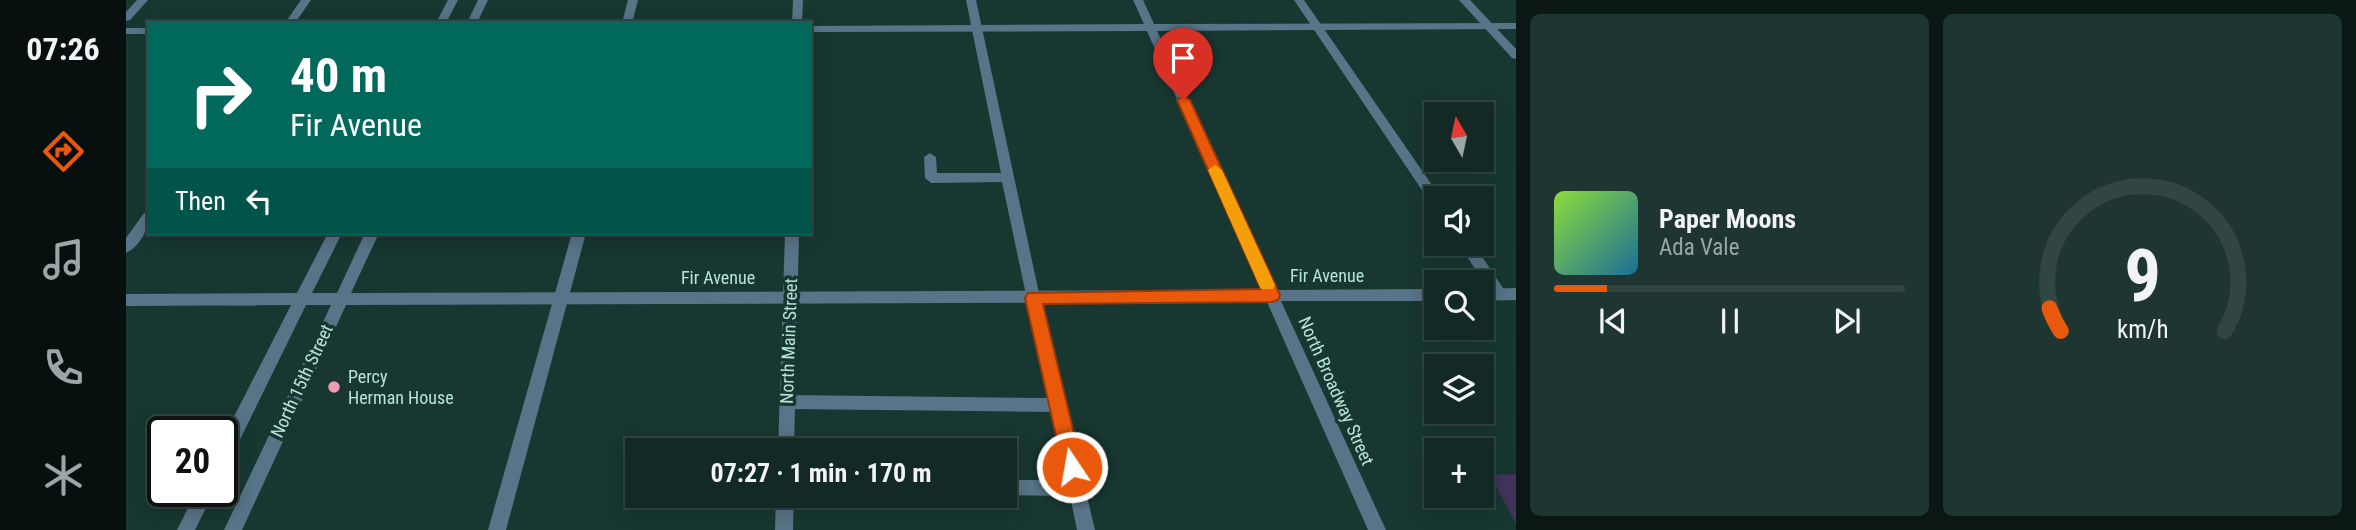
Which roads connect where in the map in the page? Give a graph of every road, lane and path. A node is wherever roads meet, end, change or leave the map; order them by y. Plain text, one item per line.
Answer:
1 (143, 0) edge
2 (306, 0) edge
3 (453, 0) edge
4 (483, 0) edge
5 (633, 0) edge
6 (798, 0) edge
7 (971, 0) edge
8 (1138, 0) edge
9 (1299, 0) edge
10 (1464, 0) edge
11 (126, 18) edge
12 (291, 21) edge
13 (442, 21) edge
14 (473, 21) edge
15 (628, 21) edge
16 (797, 21) edge
17 (1489, 26) junction
18 (1516, 26) edge
19 (1150, 27) junction
20 (1318, 27) junction
21 (978, 28) junction
22 (812, 29) edge
23 (126, 31) edge
24 (147, 31) edge
25 (1516, 56) edge
26 (930, 157) dead end
27 (1008, 177) junction
28 (1426, 186) edge
29 (147, 220) edge
30 (334, 235) edge
31 (371, 235) edge
32 (579, 235) edge
33 (792, 235) edge
34 (126, 248) edge
35 (1474, 256) edge
36 (1272, 295) junction
37 (1424, 295) edge
38 (1494, 295) edge
39 (1500, 295) junction
40 (1516, 295) edge
41 (791, 297) junction
42 (563, 298) junction
43 (1033, 298) junction
44 (340, 299) junction
45 (126, 300) edge
46 (301, 300) junction
47 (788, 402) junction
48 (1059, 405) junction
49 (238, 426) edge
50 (786, 438) edge
51 (1017, 488) edge
52 (1077, 488) junction
53 (198, 507) edge
54 (785, 508) edge
55 (186, 530) edge
56 (233, 530) edge
57 (497, 530) edge
58 (785, 530) edge
59 (1086, 530) edge
60 (1377, 530) edge

1 - 11 street
2 - 12 street
3 - 13 street
4 - 14 street
5 - 15 street
6 - 16 street
7 - 21 street
8 - 19 street, North Broadway Street
9 - 20 street
10 - 17 street
17 - 18 street
17 - 20 street
17 - 25 street
19 - 20 street
19 - 21 street
19 - 36 street, North Broadway Street
20 - 28 street
21 - 22 street
21 - 27 street
23 - 24 street
26 - 27 street
27 - 43 street
29 - 34 street
30 - 46 street, North 15th Street
31 - 44 street, North 15th Street
32 - 42 street
33 - 41 street, North Main Street
35 - 39 street
36 - 37 street, Fir Avenue
36 - 43 street, Fir Avenue
36 - 60 street, North Broadway Street
38 - 39 street
39 - 40 street
41 - 42 street, Fir Avenue
41 - 43 street, Fir Avenue
41 - 47 street, North Main Street
42 - 44 street, Fir Avenue
42 - 57 street
43 - 48 street
44 - 46 street, Fir Avenue
44 - 56 street, North 15th Street
45 - 46 street, Fir Avenue
46 - 49 street, North 15th Street
47 - 48 street
47 - 50 street, North Main Street
48 - 52 street
51 - 52 street
52 - 59 street
53 - 55 street
54 - 58 street

